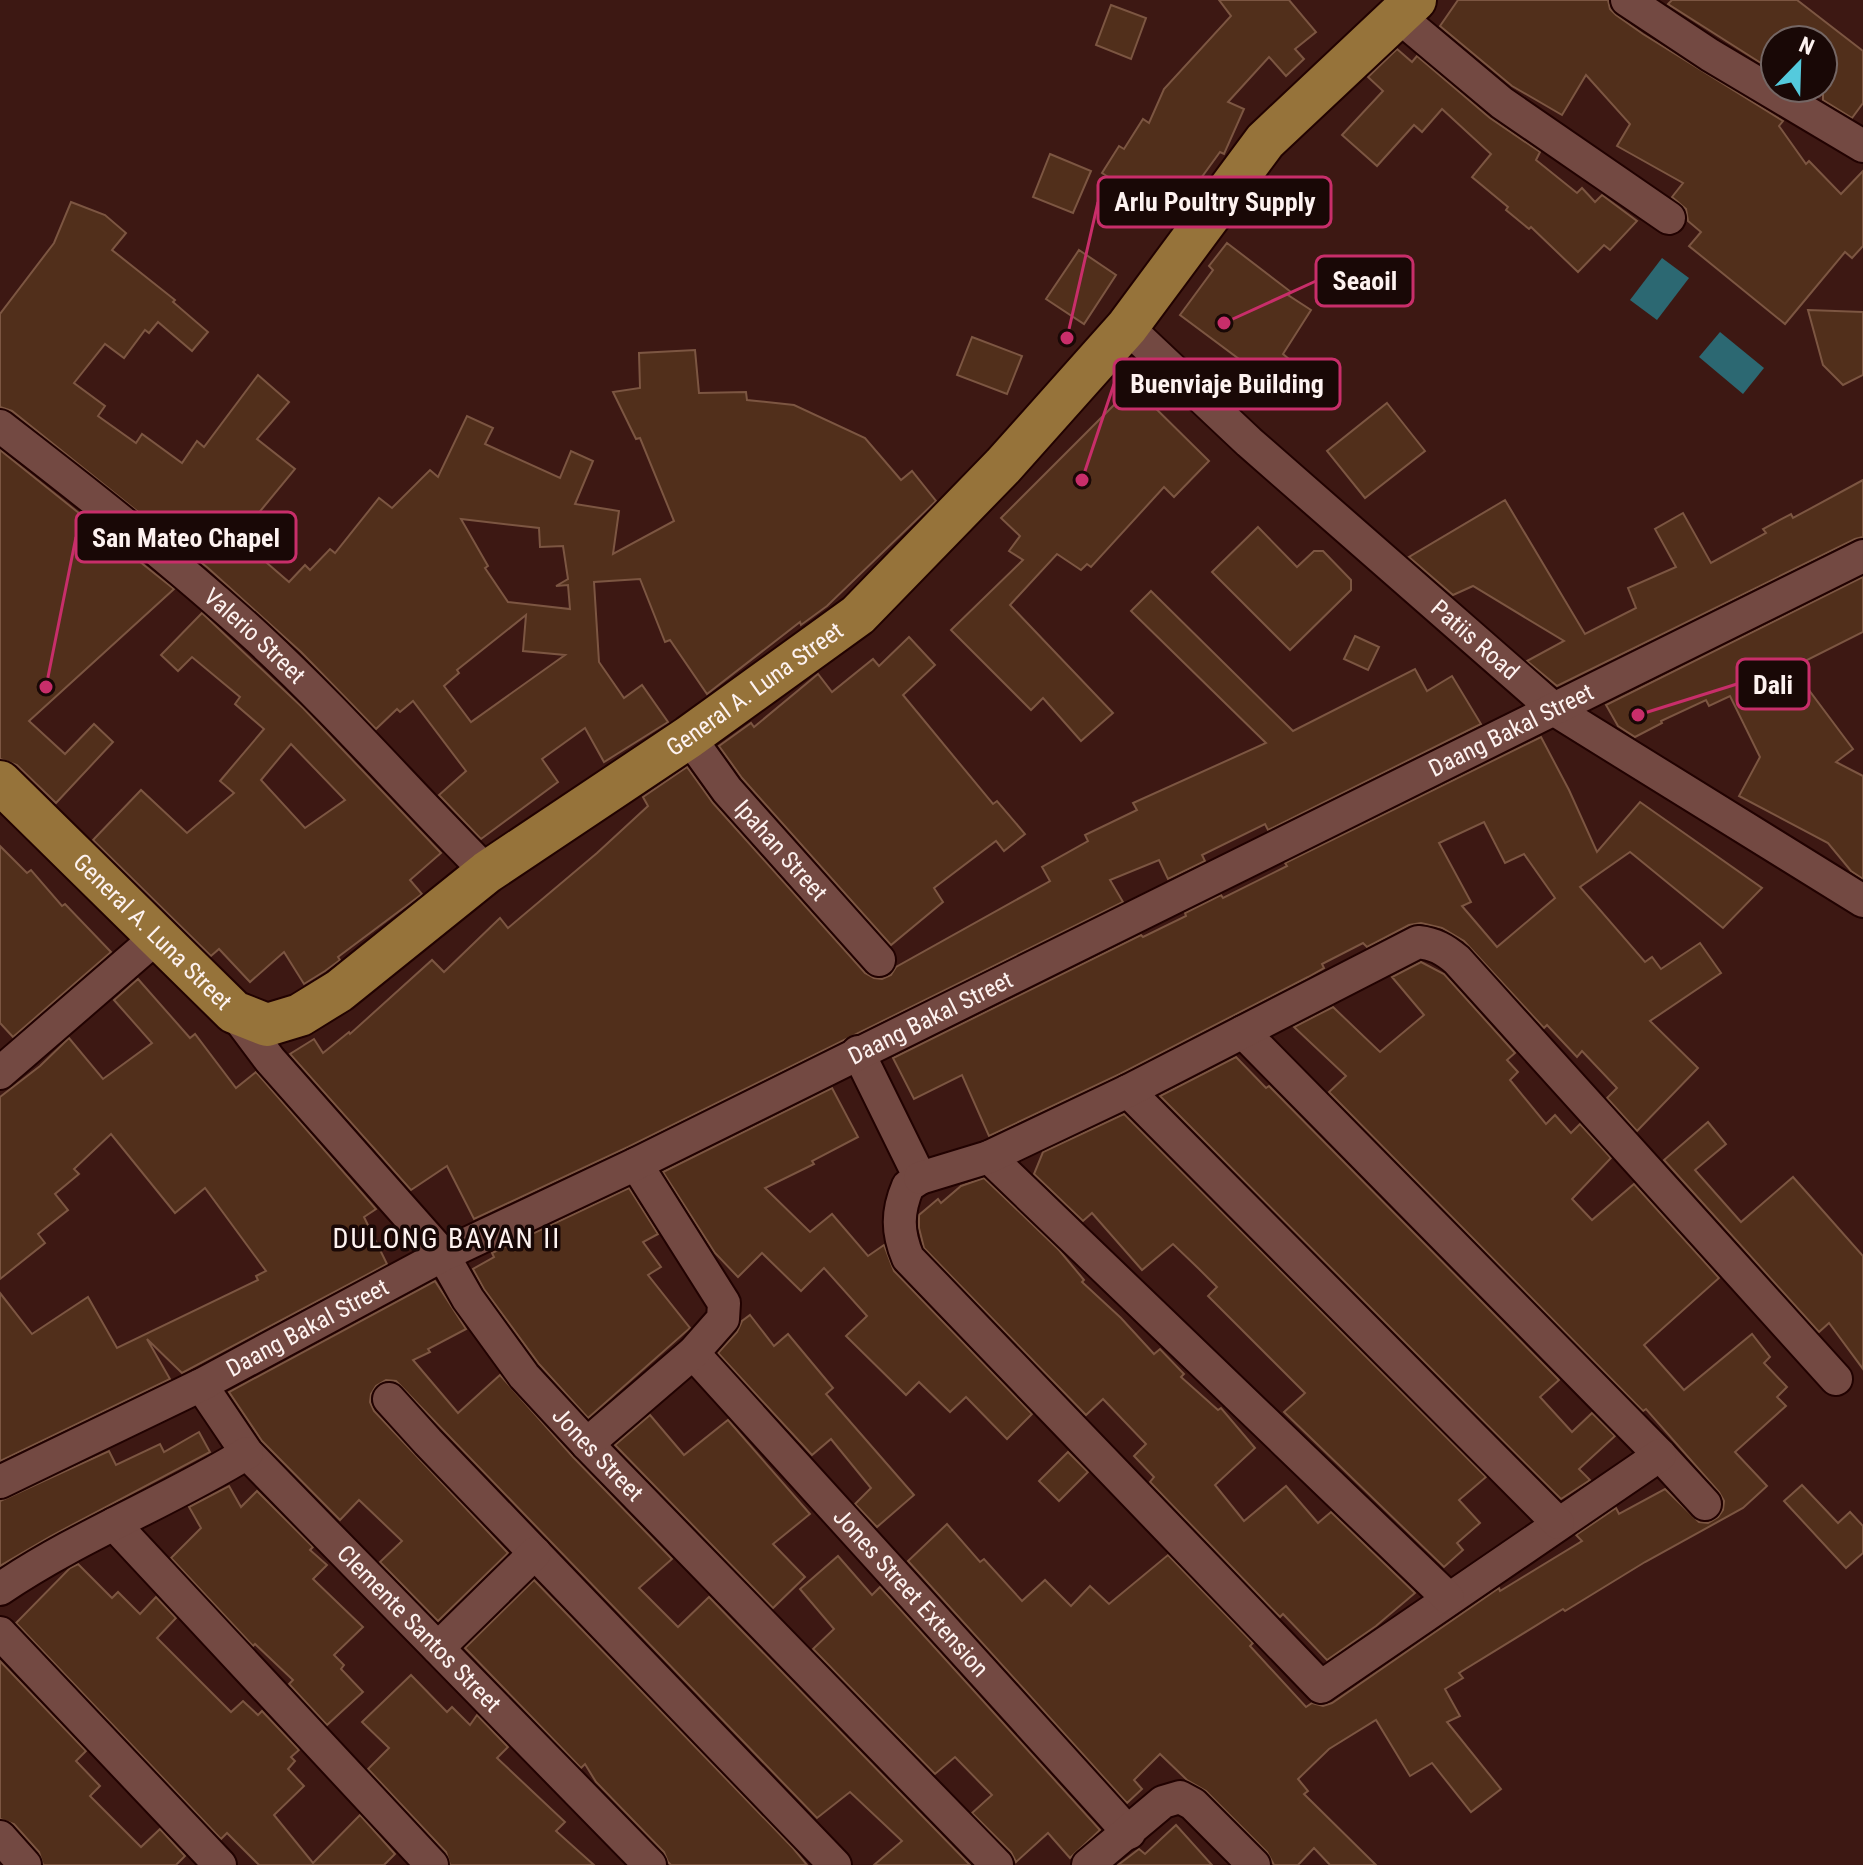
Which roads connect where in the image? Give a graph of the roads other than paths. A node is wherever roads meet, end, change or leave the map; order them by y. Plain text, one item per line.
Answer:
1 (1627, 0) edge
2 (1406, 8) edge
3 (1863, 146) edge
4 (1669, 218) dead end
5 (1127, 327) junction
6 (0, 426) edge
7 (1863, 556) edge
8 (1555, 710) junction
9 (689, 737) junction
10 (0, 782) edge
11 (487, 872) junction
12 (1857, 888) edge
13 (156, 938) junction
14 (879, 960) dead end
15 (234, 1012) junction
16 (1243, 1032) junction
17 (858, 1052) junction
18 (0, 1073) edge
19 (1128, 1091) junction
20 (989, 1157) junction
21 (636, 1164) junction
22 (920, 1178) junction
23 (443, 1255) junction
24 (693, 1353) junction
25 (1836, 1379) dead end
26 (201, 1385) junction
27 (389, 1399) dead end
28 (587, 1444) junction
29 (247, 1453) junction
30 (1660, 1455) junction
31 (0, 1482) edge
32 (1705, 1504) dead end
33 (1558, 1523) junction
34 (114, 1524) junction
35 (535, 1553) junction
36 (0, 1589) edge
37 (1448, 1598) junction
38 (0, 1633) edge
39 (438, 1648) junction
40 (1129, 1833) junction
41 (0, 1837) edge
42 (25, 1865) edge
43 (220, 1865) edge
44 (432, 1865) edge
45 (650, 1865) edge
46 (835, 1865) edge
47 (997, 1865) edge
48 (1088, 1865) edge
49 (1254, 1865) edge

1 - 3 street
2 - 4 street
2 - 5 main road, General A. Luna Street
5 - 8 street, Patiis Road
5 - 9 main road, General A. Luna Street
6 - 11 street, Valerio Street
7 - 8 street, Daang Bakal Street
8 - 12 street, Patiis Road
8 - 17 street, Daang Bakal Street
9 - 11 main road, General A. Luna Street
9 - 14 street, Ipahan Street
10 - 13 main road, General A. Luna Street
11 - 15 main road, General A. Luna Street
13 - 15 main road, General A. Luna Street
13 - 18 street
15 - 23 street, Jones Street
16 - 19 street
16 - 25 street
16 - 30 street
17 - 21 street, Daang Bakal Street
17 - 22 street
19 - 20 street
19 - 33 street
20 - 22 street
20 - 37 street
21 - 23 street, Daang Bakal Street
21 - 24 street
22 - 37 street
23 - 26 street, Daang Bakal Street
23 - 28 street, Jones Street
24 - 28 street
24 - 40 street, Jones Street Extension
26 - 29 street, Clemente Santos Street
26 - 31 street, Daang Bakal Street
27 - 35 street
28 - 47 street, Jones Street
29 - 34 street
29 - 39 street, Clemente Santos Street
30 - 32 street
30 - 33 street
33 - 37 street
34 - 36 street
34 - 44 street
35 - 39 street
35 - 46 street
38 - 43 street
39 - 45 street, Clemente Santos Street
40 - 48 street
40 - 49 street
41 - 42 street

